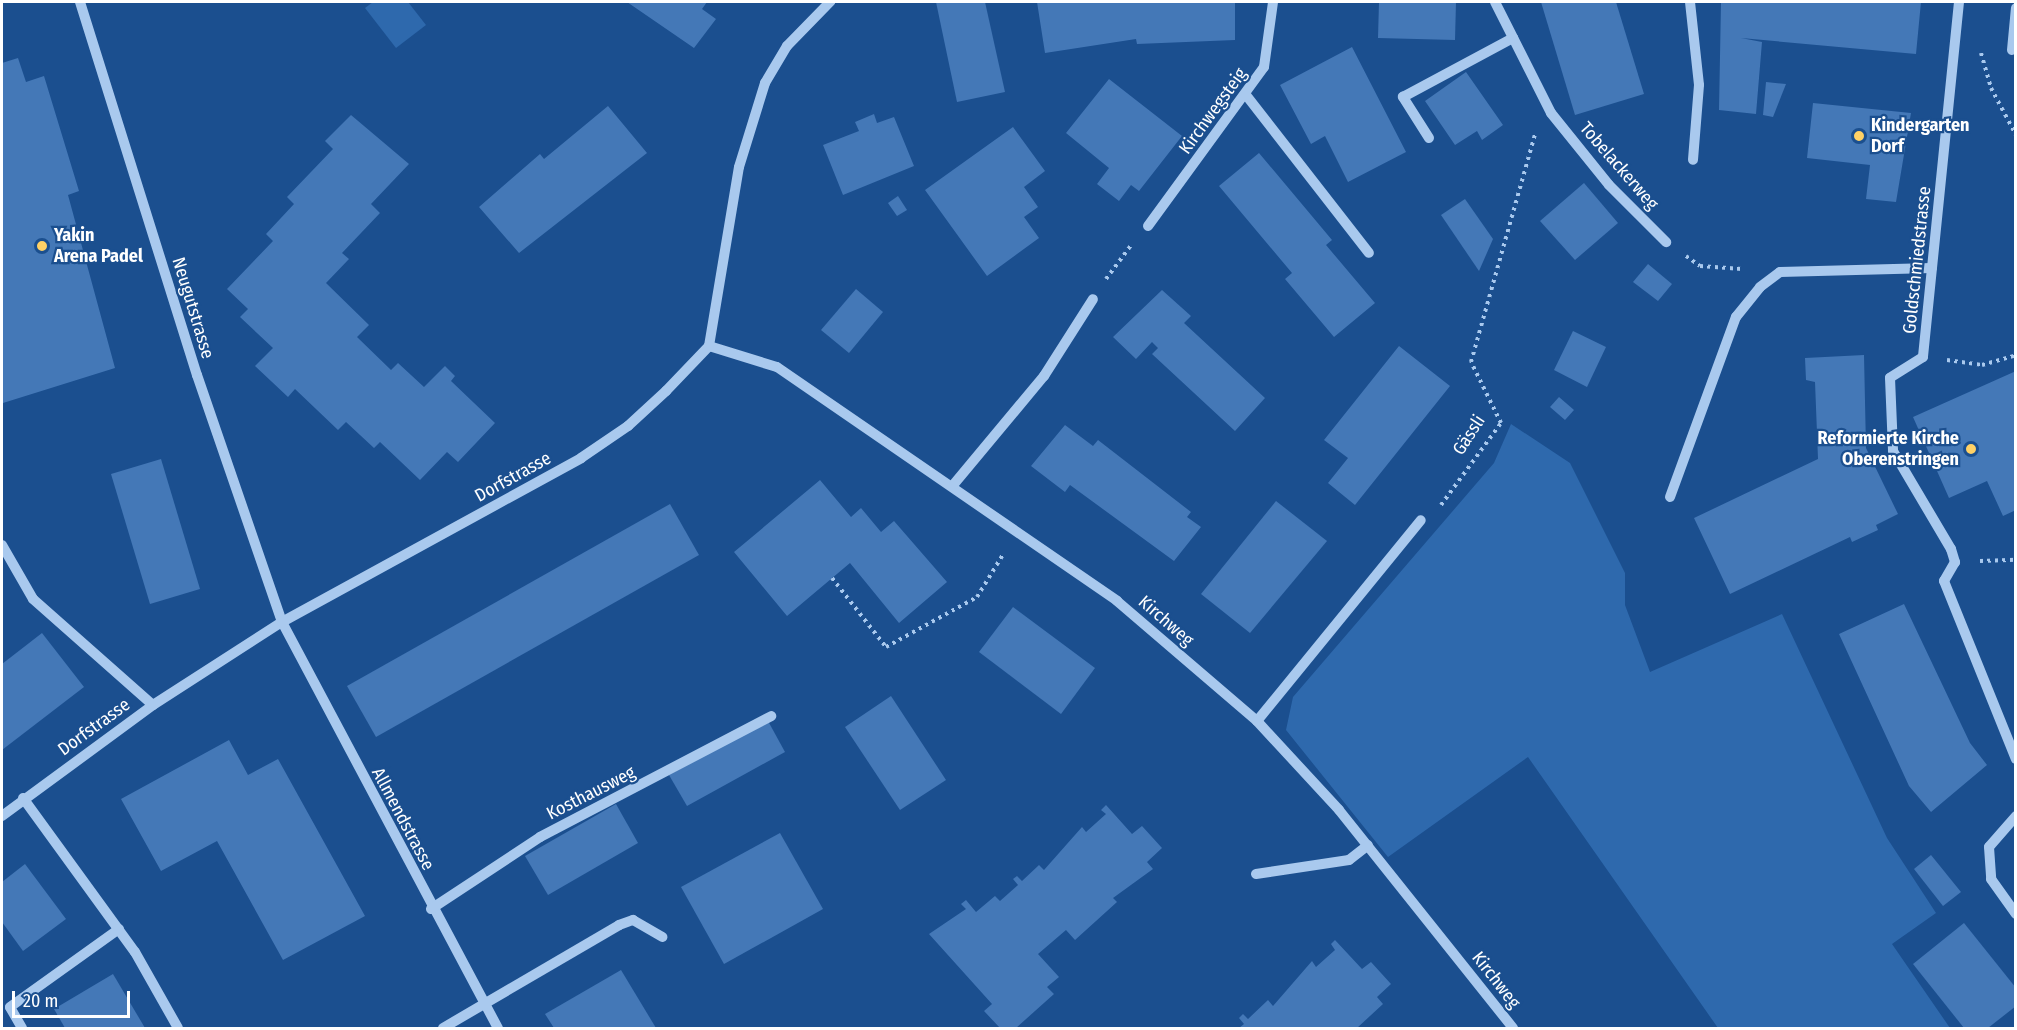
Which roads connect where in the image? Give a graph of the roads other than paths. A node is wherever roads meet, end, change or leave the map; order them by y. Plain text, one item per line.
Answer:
1 (80, 2) edge
2 (830, 2) edge
3 (1273, 2) edge
4 (1495, 2) edge
5 (1690, 2) edge
6 (1959, 2) edge
7 (2016, 8) edge
8 (1513, 38) junction
9 (2012, 50) dead end
10 (1246, 95) junction
11 (1429, 138) dead end
12 (1693, 160) dead end
13 (1148, 226) dead end
14 (1666, 242) road end
15 (1369, 253) dead end
16 (1932, 268) junction
17 (1093, 299) dead end
18 (709, 346) junction
19 (954, 484) junction
20 (1670, 497) dead end
21 (1421, 520) road end
22 (2, 544) edge
23 (282, 622) junction
24 (153, 705) junction
25 (771, 716) dead end
26 (1257, 721) junction
27 (2016, 759) edge
28 (23, 798) junction
29 (2, 816) edge
30 (2016, 816) edge
31 (1368, 845) junction
32 (1256, 874) dead end
33 (431, 909) junction
34 (2016, 914) edge
35 (119, 929) junction
36 (662, 937) dead end
37 (484, 1003) junction
38 (22, 1029) edge
39 (178, 1029) edge
40 (443, 1029) edge
41 (498, 1029) edge
42 (1513, 1029) edge

1 - 23 street, Neugutstrasse
2 - 18 street
3 - 10 street, Kirchwegsteig
4 - 8 street, Tobelackerweg
5 - 12 street
6 - 16 street, Goldschmiedstrasse
7 - 9 street
8 - 11 street
8 - 14 street, Tobelackerweg
10 - 13 street, Kirchwegsteig
10 - 15 street
16 - 20 street
16 - 27 street, Goldschmiedstrasse
17 - 19 street
18 - 19 street, Kirchweg
18 - 23 street, Dorfstrasse
19 - 26 street, Kirchweg
21 - 26 street
22 - 24 street
23 - 24 street, Dorfstrasse
23 - 33 street, Allmendstrasse
24 - 28 street, Dorfstrasse
25 - 33 street, Kosthausweg
26 - 31 street, Kirchweg
28 - 29 street, Dorfstrasse
28 - 35 street
30 - 34 street
31 - 32 street
31 - 42 street, Kirchweg
33 - 37 street, Allmendstrasse
35 - 38 street
35 - 39 street
36 - 37 street
37 - 40 street
37 - 41 street, Allmendstrasse

